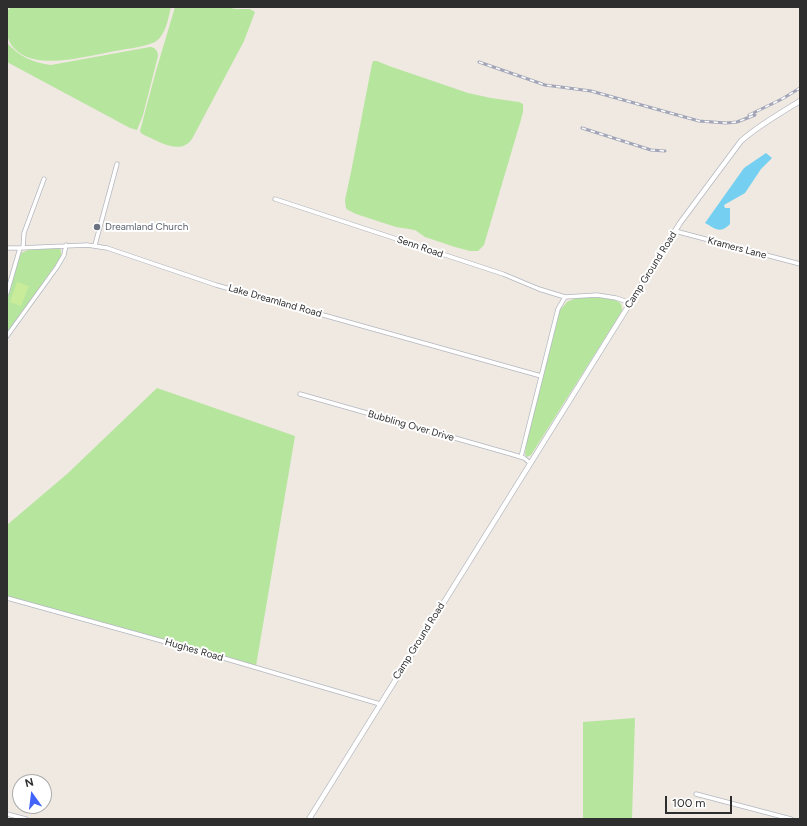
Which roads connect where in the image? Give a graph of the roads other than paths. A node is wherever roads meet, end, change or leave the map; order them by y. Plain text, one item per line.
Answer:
1 (800, 101) edge
2 (117, 164) dead end
3 (44, 179) dead end
4 (275, 199) dead end
5 (675, 232) junction
6 (66, 245) junction
7 (95, 245) junction
8 (7, 248) edge
9 (22, 248) junction
10 (800, 264) edge
11 (7, 293) edge
12 (565, 297) junction
13 (631, 303) junction
14 (7, 336) edge
15 (541, 376) junction
16 (300, 394) dead end
17 (521, 457) junction
18 (530, 463) junction
19 (7, 598) edge
20 (380, 704) junction
21 (696, 794) dead end
22 (7, 814) edge
23 (26, 819) edge
24 (309, 819) edge
25 (791, 819) edge

1 - 5 street, Camp Ground Road
2 - 7 street
3 - 9 street
4 - 12 street, Senn Road
5 - 10 street, Kramers Lane
5 - 13 street, Camp Ground Road
6 - 7 street, Lake Dreamland Road
6 - 9 street, Lake Dreamland Road
6 - 14 street
7 - 15 street, Lake Dreamland Road
8 - 9 street, Lake Dreamland Road
9 - 11 street
12 - 13 street
12 - 15 street
13 - 18 street, Camp Ground Road
15 - 17 street
16 - 17 street, Bubbling Over Drive
17 - 18 street
18 - 20 street, Camp Ground Road
19 - 20 street, Hughes Road
20 - 24 street, Camp Ground Road
21 - 25 street
22 - 23 street

